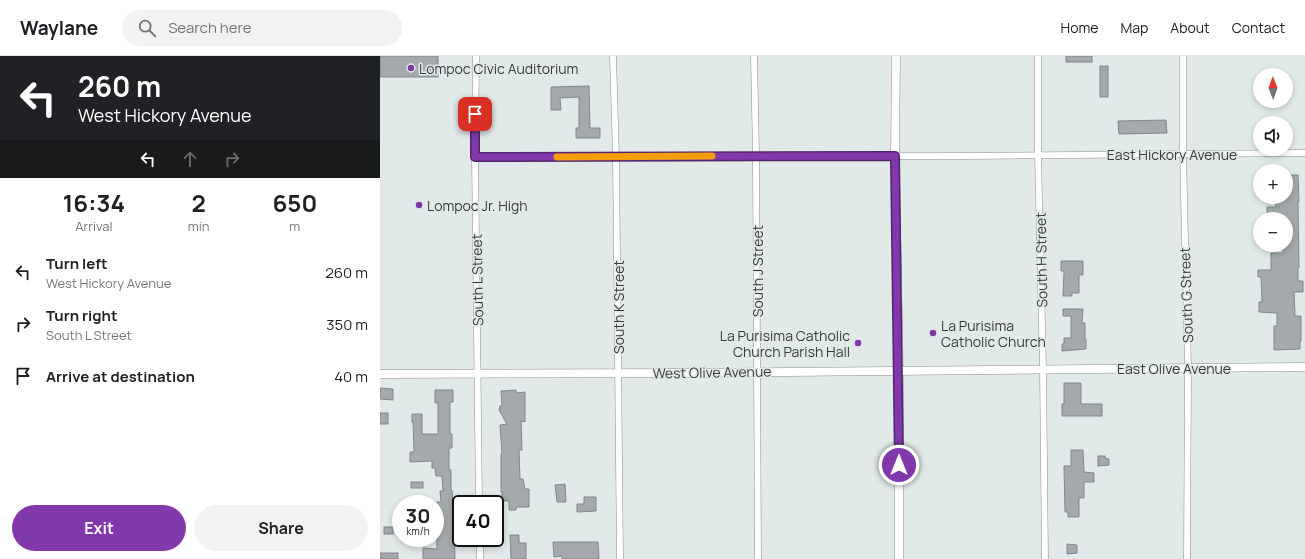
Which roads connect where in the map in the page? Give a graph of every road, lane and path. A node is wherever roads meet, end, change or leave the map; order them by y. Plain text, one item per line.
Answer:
1 (476, 56) edge
2 (613, 56) edge
3 (754, 56) edge
4 (896, 56) edge
5 (1038, 56) edge
6 (1183, 56) edge
7 (1305, 153) edge
8 (1182, 154) junction
9 (756, 155) junction
10 (1038, 155) junction
11 (895, 156) junction
12 (475, 157) junction
13 (616, 157) junction
14 (1305, 367) edge
15 (1188, 368) junction
16 (1043, 369) junction
17 (899, 371) junction
18 (618, 372) junction
19 (758, 372) junction
20 (380, 374) edge
21 (478, 374) junction
22 (479, 495) edge
23 (480, 547) edge
24 (480, 559) edge
25 (620, 559) edge
26 (758, 559) edge
27 (899, 559) edge
28 (1045, 559) edge
29 (1187, 559) edge

1 - 12 street, South L Street
2 - 13 street, South K Street
3 - 9 street, South J Street
4 - 11 street
5 - 10 street, South H Street
6 - 8 street, South G Street
7 - 8 street, East Hickory Avenue
8 - 10 street, East Hickory Avenue
8 - 15 street, South G Street
9 - 11 street, East Hickory Avenue
9 - 13 street, East Hickory Avenue
9 - 19 street, South J Street
10 - 11 street, East Hickory Avenue
10 - 16 street, South H Street
11 - 17 street
12 - 13 street, East Hickory Avenue
12 - 21 street, South L Street
13 - 18 street, South K Street
14 - 15 street, East Olive Avenue
15 - 16 street, East Olive Avenue
15 - 29 street, South G Street
16 - 17 street, West Olive Avenue
16 - 28 street, South H Street
17 - 19 street, West Olive Avenue
17 - 27 street
18 - 19 street, West Olive Avenue
18 - 21 street, West Olive Avenue
18 - 25 street, South K Street
19 - 26 street, South J Street
20 - 21 street, West Olive Avenue
21 - 22 street, South L Street
23 - 24 street

